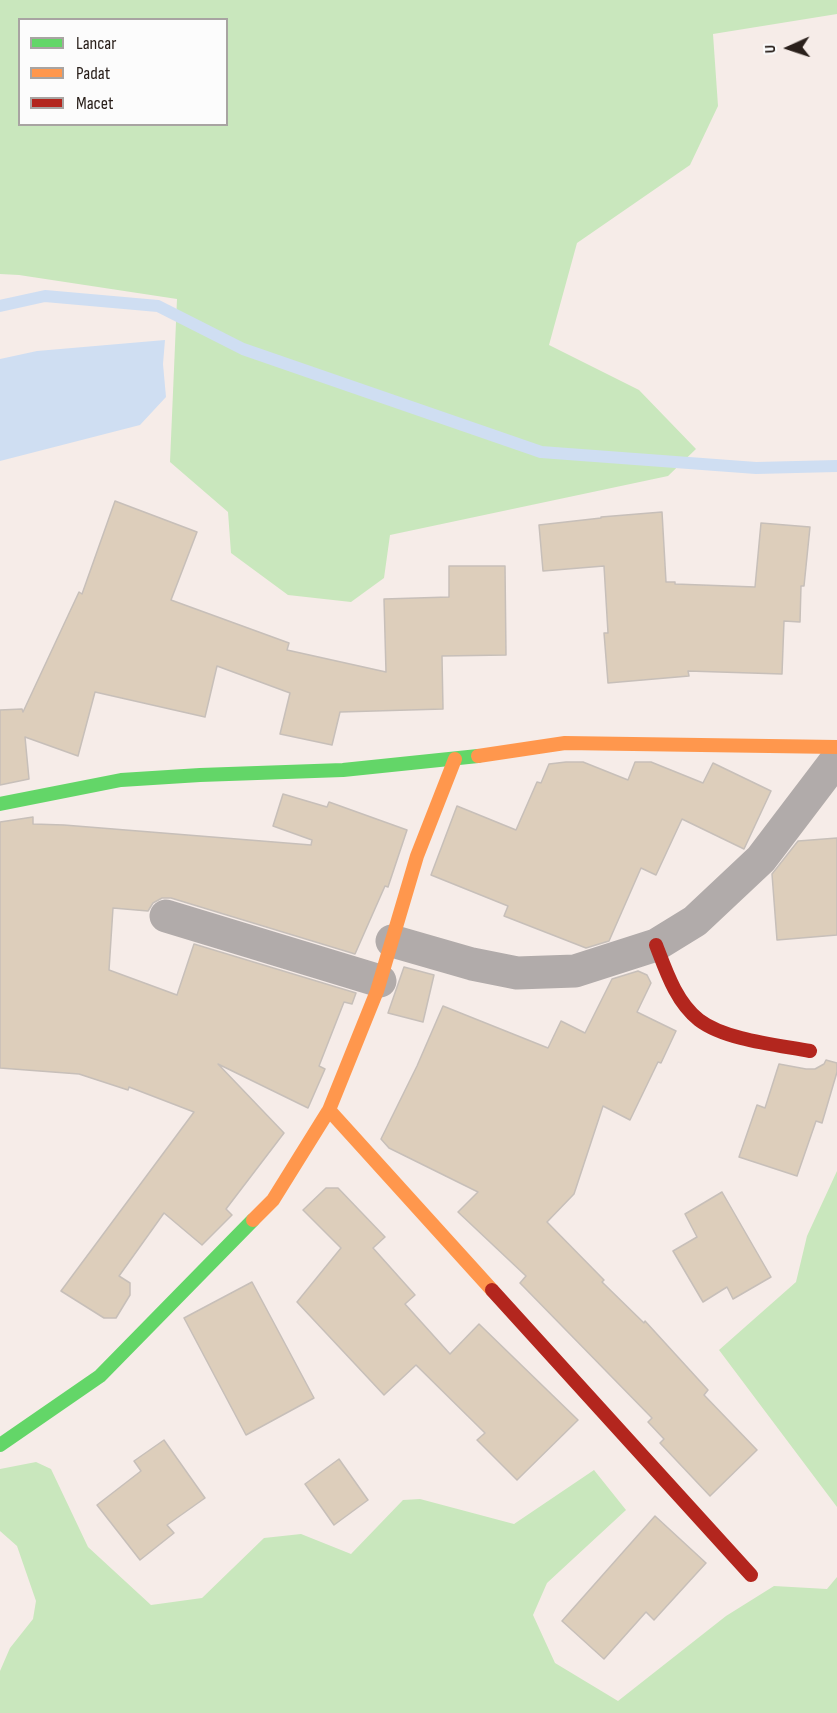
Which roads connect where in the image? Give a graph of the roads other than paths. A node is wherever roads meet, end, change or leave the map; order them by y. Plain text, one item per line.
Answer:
1 (837, 747) edge
2 (455, 759) junction
3 (837, 759) edge
4 (0, 804) edge
5 (166, 916) dead end
6 (392, 941) junction
7 (656, 945) junction
8 (380, 981) junction
9 (810, 1051) dead end
10 (329, 1110) junction
11 (0, 1445) edge
12 (752, 1575) dead end

1 - 2 street
2 - 4 street
2 - 6 street
3 - 7 street
5 - 8 street
6 - 7 street
6 - 8 street
7 - 9 street
8 - 10 street
10 - 11 street
10 - 12 street

